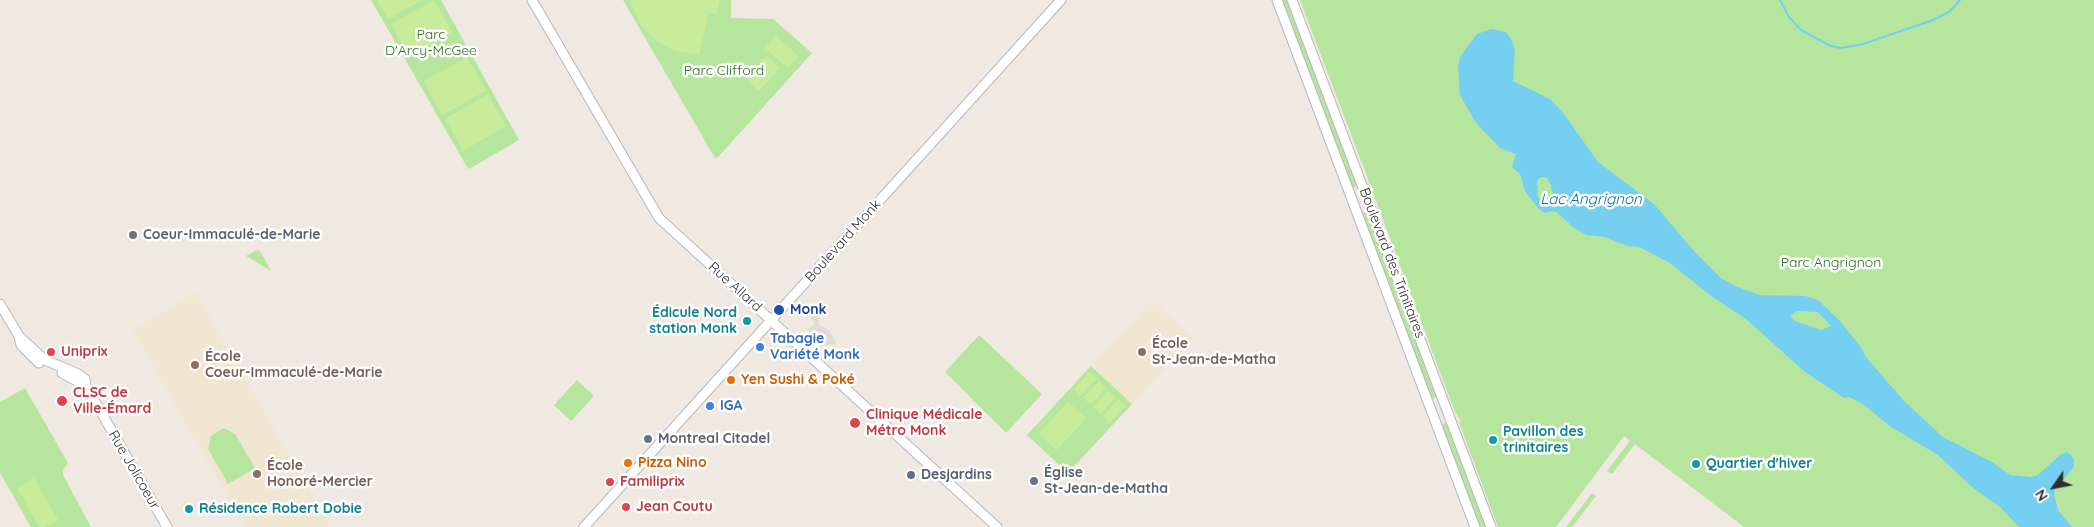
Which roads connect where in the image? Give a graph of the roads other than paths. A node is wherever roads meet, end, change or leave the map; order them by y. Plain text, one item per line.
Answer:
1 (532, 0) edge
2 (1061, 0) edge
3 (1277, 0) edge
4 (1292, 0) edge
5 (0, 304) edge
6 (771, 320) junction
7 (167, 527) edge
8 (584, 527) edge
9 (997, 527) edge
10 (1475, 527) edge
11 (1491, 527) edge

1 - 6 street, Rue Allard
2 - 6 street, Boulevard Monk
3 - 10 street, Boulevard des Trinitaires
4 - 11 street, Boulevard des Trinitaires
5 - 7 street, Rue Jolicoeur
6 - 8 street, Boulevard Monk
6 - 9 street, Rue Allard

